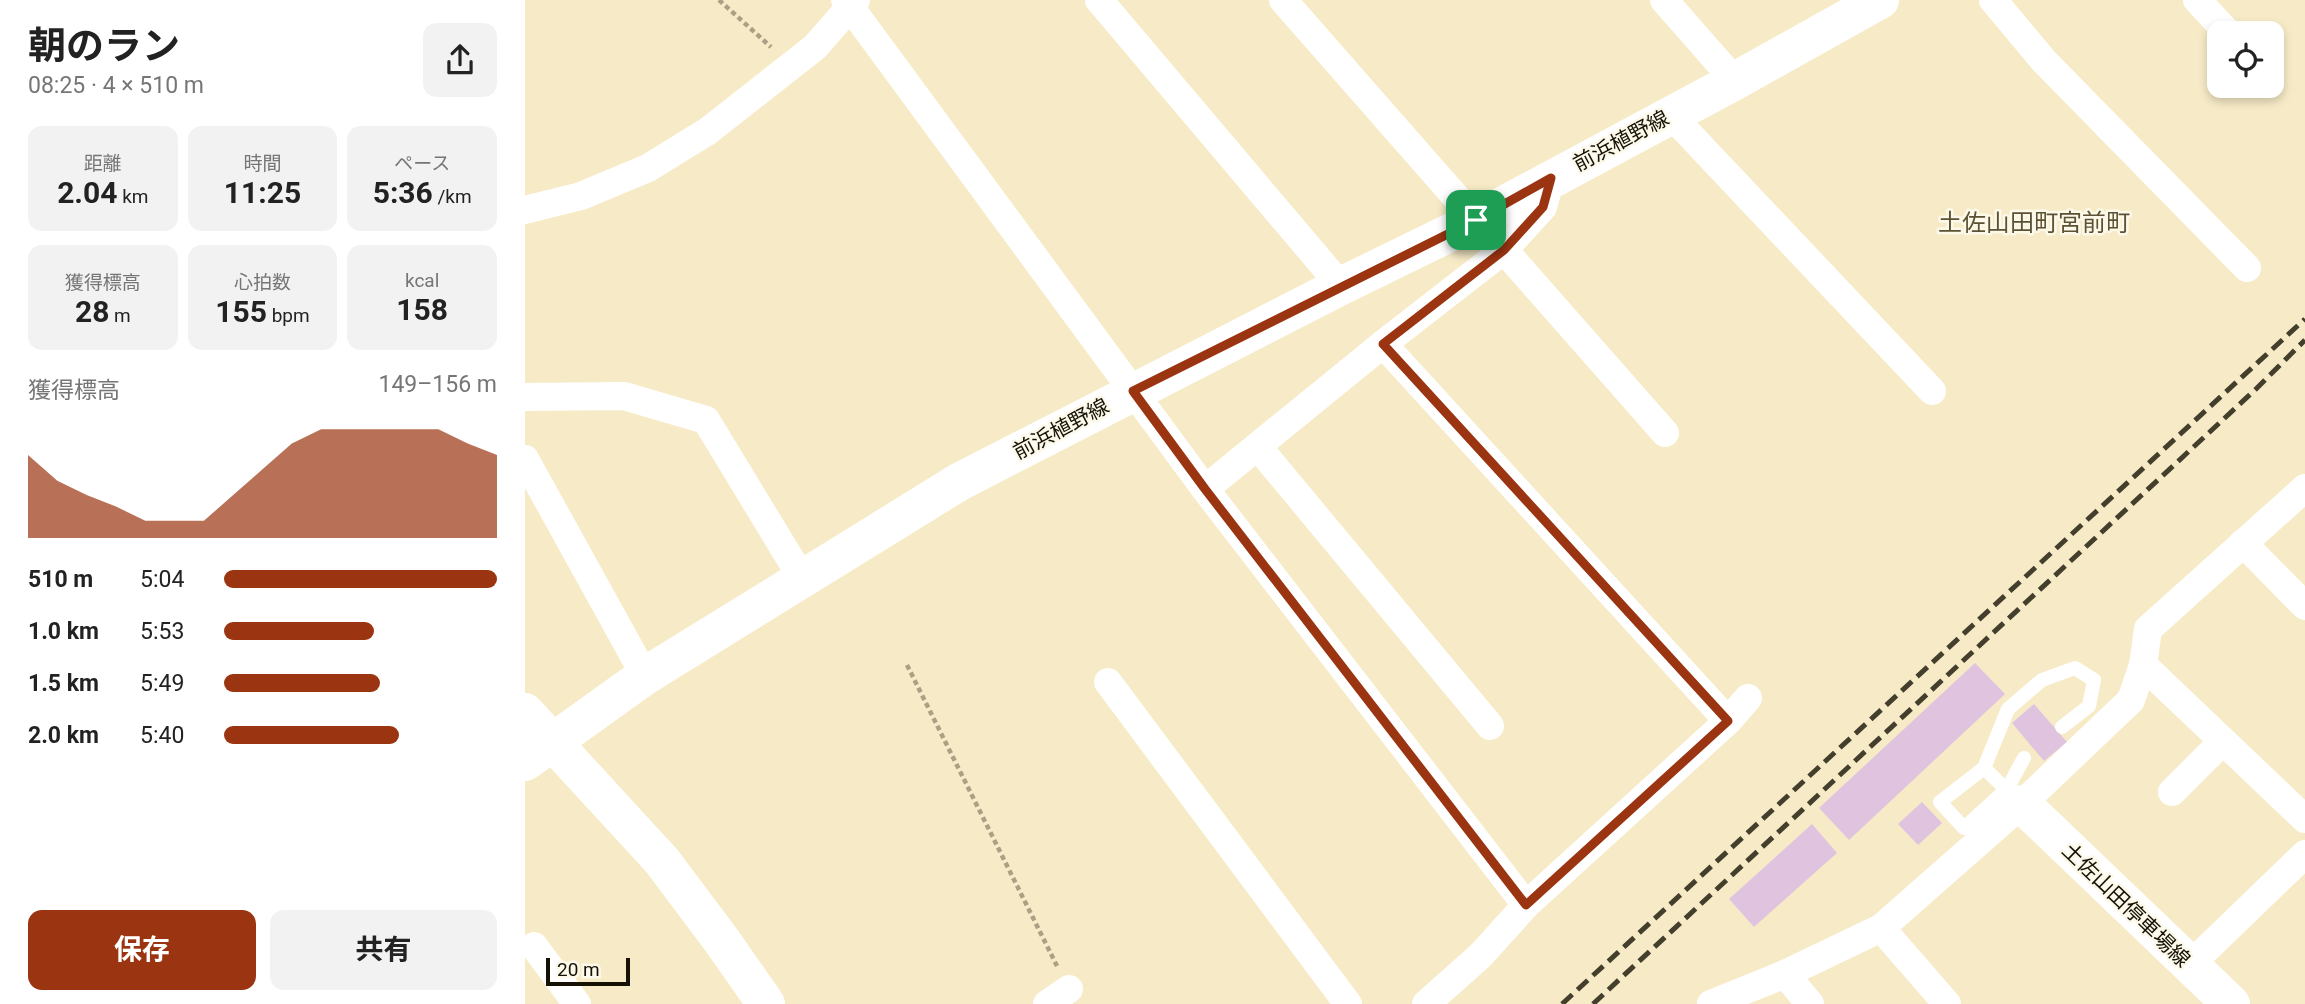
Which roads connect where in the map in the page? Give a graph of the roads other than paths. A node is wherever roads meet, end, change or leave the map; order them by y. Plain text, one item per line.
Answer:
1 (1099, 0) edge
2 (1283, 0) edge
3 (1664, 0) edge
4 (1880, 0) edge
5 (1993, 0) edge
6 (2197, 0) edge
7 (850, 2) edge
8 (2217, 21) edge
9 (1735, 81) junction
10 (1671, 115) junction
11 (1551, 178) junction
12 (525, 210) edge
13 (1476, 220) junction
14 (1504, 250) junction
15 (2247, 268) dead end
16 (1341, 286) junction
17 (1383, 344) junction
18 (1133, 391) junction
19 (1932, 391) dead end
20 (525, 397) edge
21 (1665, 433) dead end
22 (1258, 447) junction
23 (525, 459) edge
24 (2305, 488) edge
25 (1205, 489) junction
26 (2243, 543) junction
27 (802, 578) junction
28 (2305, 606) edge
29 (2143, 665) junction
30 (645, 676) junction
31 (1108, 682) dead end
32 (1748, 698) dead end
33 (525, 712) edge
34 (1728, 721) junction
35 (1489, 726) dead end
36 (2062, 727) dead end
37 (2223, 741) junction
38 (539, 752) edge
39 (2024, 758) dead end
40 (1984, 768) junction
41 (2172, 792) dead end
42 (2014, 797) junction
43 (2305, 819) edge
44 (2305, 854) edge
45 (1526, 905) junction
46 (1881, 928) junction
47 (534, 946) dead end
48 (2189, 966) junction
49 (1785, 974) junction
50 (577, 1004) edge
51 (766, 1004) edge
52 (1348, 1004) edge
53 (1426, 1004) edge
54 (1711, 1004) edge
55 (1810, 1004) edge
56 (1947, 1004) edge
57 (2231, 1004) edge

1 - 16 street
2 - 13 street
3 - 9 street
4 - 9 main road, 前浜植野線
5 - 15 street
6 - 8 street
7 - 12 street
7 - 18 street
9 - 10 main road, 前浜植野線
10 - 11 main road, 前浜植野線
10 - 19 street
11 - 13 main road, 前浜植野線
11 - 14 street
13 - 16 main road, 前浜植野線
14 - 17 street
14 - 21 street
16 - 18 main road, 前浜植野線
17 - 22 street
17 - 34 street
18 - 25 street
18 - 27 main road, 前浜植野線
20 - 27 street
22 - 25 street
22 - 35 street
23 - 30 street
24 - 26 street
25 - 45 street
26 - 28 street
26 - 29 street
27 - 30 main road, 前浜植野線
29 - 37 street
29 - 42 street
30 - 38 main road, 前浜植野線
31 - 52 street
32 - 34 street
33 - 38 main road
34 - 45 street
36 - 40 lane
37 - 41 street
37 - 43 street
38 - 51 main road
39 - 42 lane
40 - 42 lane
40 - 42 lane
42 - 46 street
42 - 48 main road, 土佐山田停車場線
44 - 48 street
45 - 53 street
46 - 49 street
46 - 56 street
47 - 50 street
48 - 57 main road, 土佐山田停車場線
49 - 54 street
49 - 55 street

